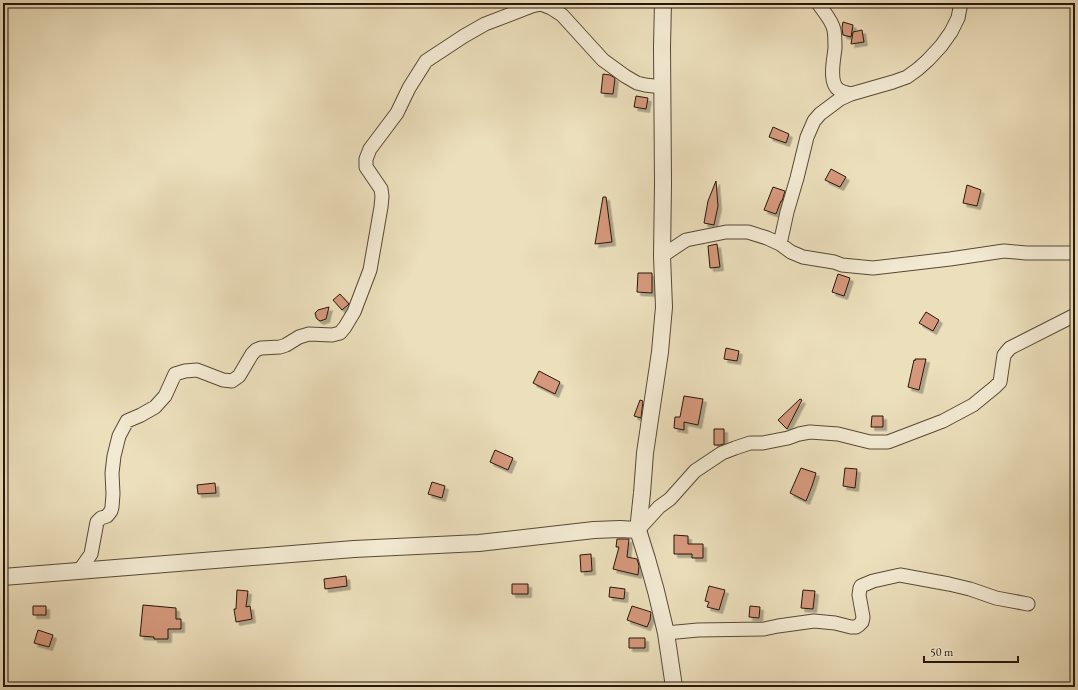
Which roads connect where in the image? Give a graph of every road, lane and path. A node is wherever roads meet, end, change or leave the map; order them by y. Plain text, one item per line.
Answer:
1 (663, 3) edge
2 (818, 3) edge
3 (961, 3) edge
4 (662, 87) junction
5 (851, 94) junction
6 (780, 244) junction
7 (1075, 253) edge
8 (662, 256) junction
9 (1075, 315) edge
10 (638, 530) junction
11 (79, 571) junction
12 (3, 578) edge
13 (1028, 604) dead end
14 (666, 633) junction
15 (674, 687) edge

1 - 4 street
2 - 5 street
3 - 5 street
4 - 8 street
4 - 11 street
5 - 6 street
6 - 7 street
6 - 8 street
8 - 10 street
9 - 10 street
10 - 11 street
10 - 14 street
11 - 12 street
13 - 14 street
14 - 15 street

